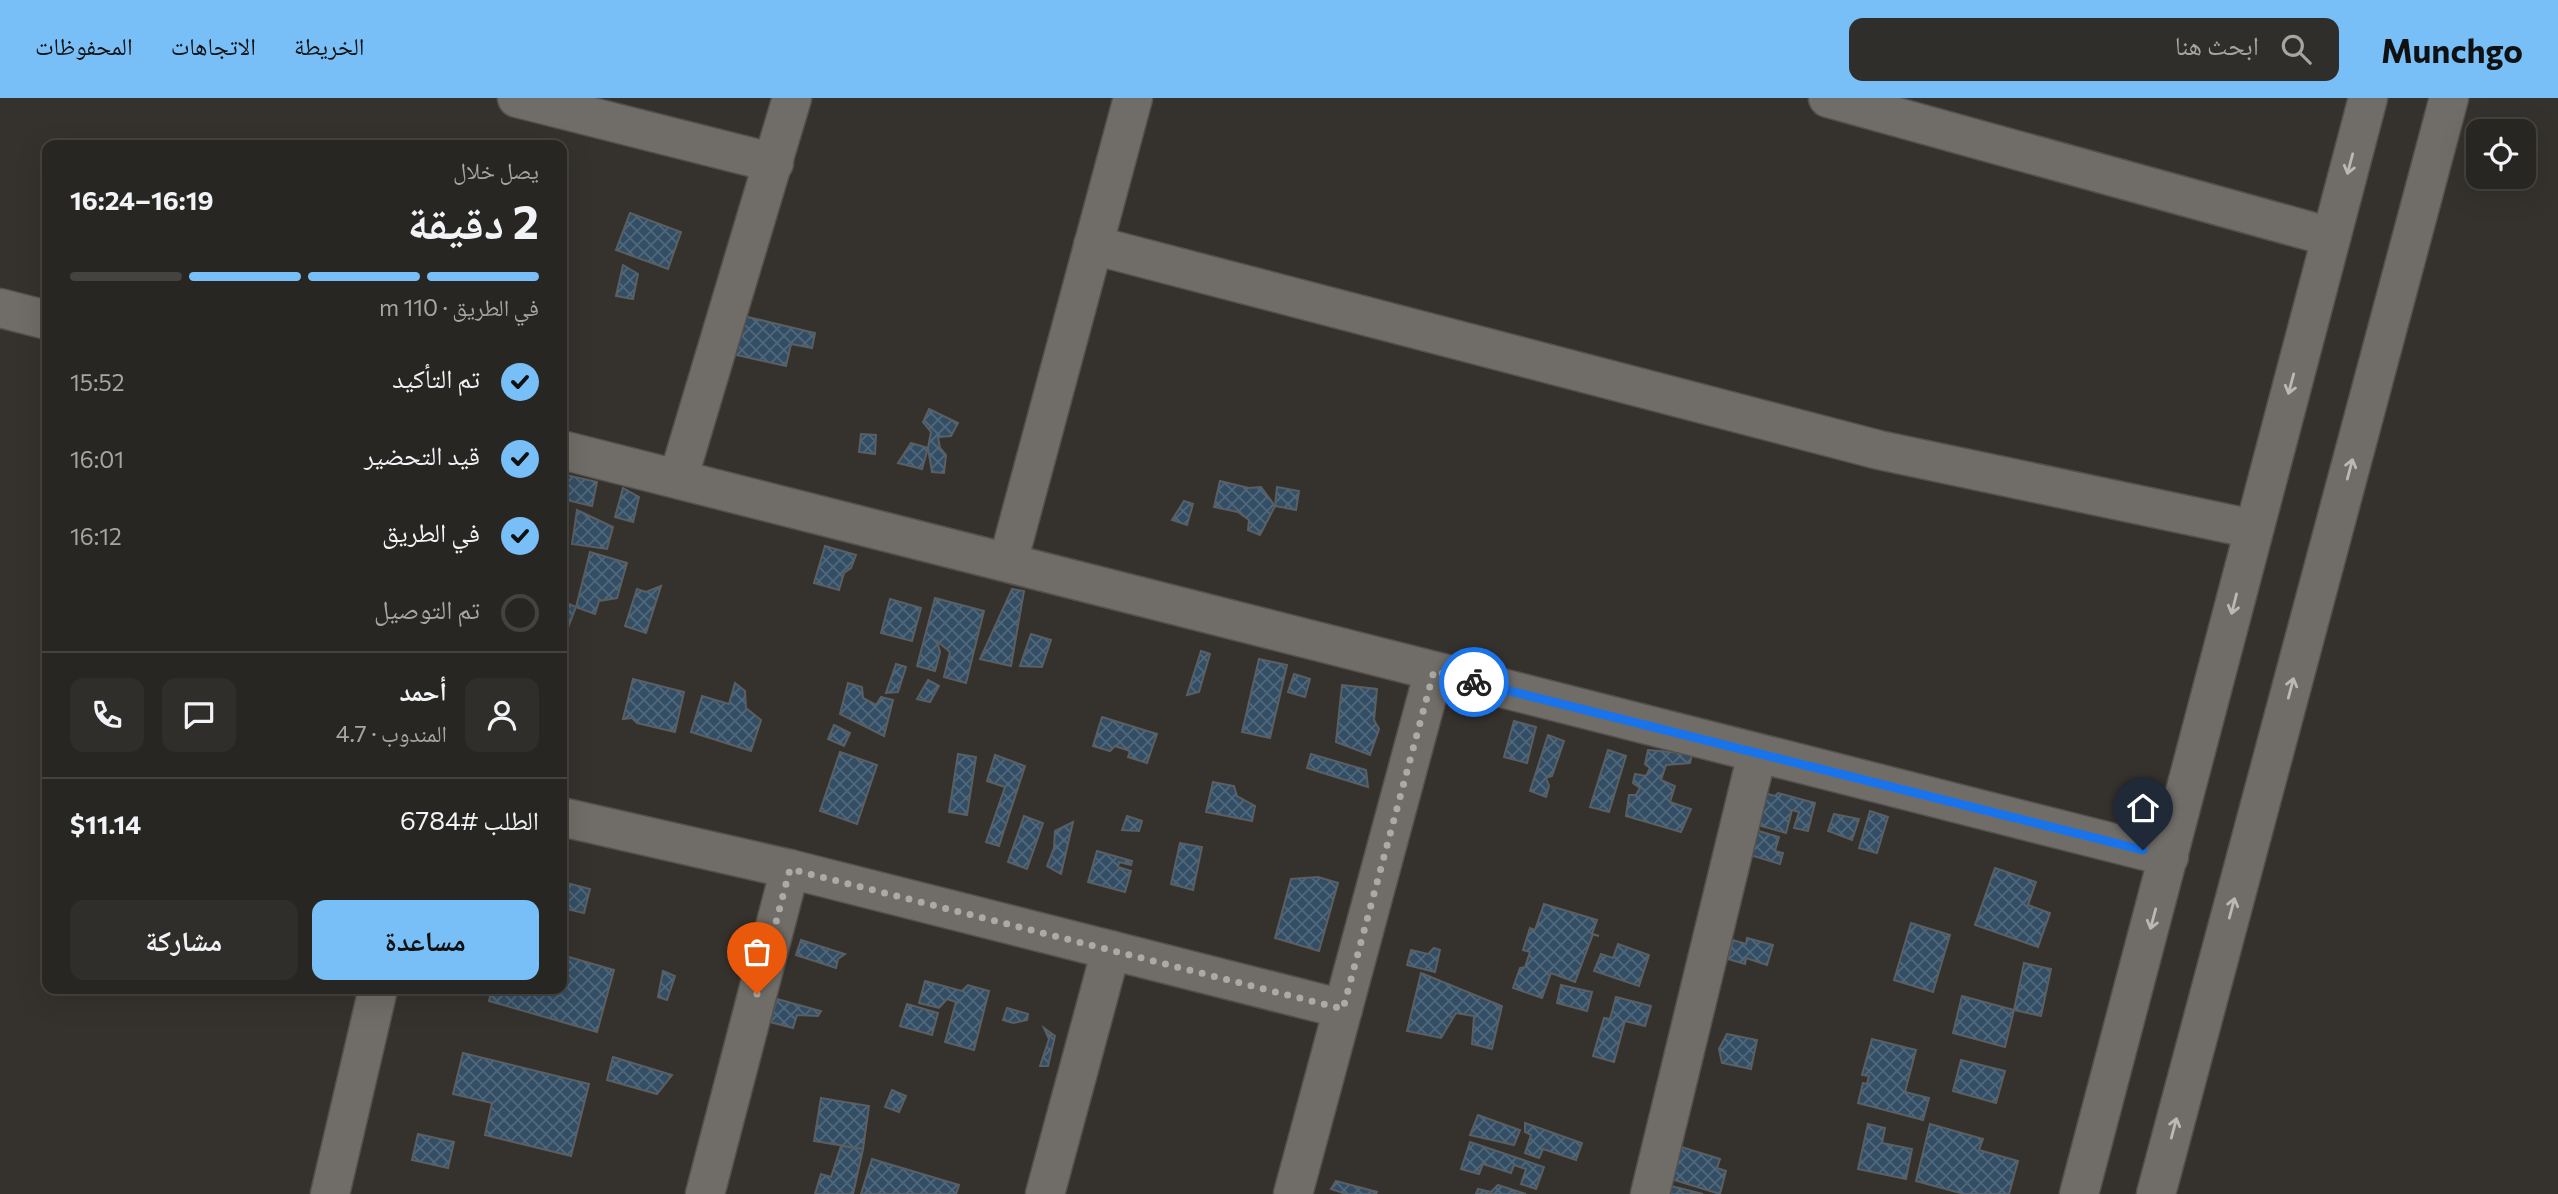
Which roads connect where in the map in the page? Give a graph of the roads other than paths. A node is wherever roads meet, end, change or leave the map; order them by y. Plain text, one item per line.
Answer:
1 (517, 98) edge
2 (792, 98) edge
3 (1133, 98) edge
4 (1828, 98) edge
5 (2368, 98) edge
6 (2449, 98) edge
7 (1883, 105) edge
8 (774, 163) junction
9 (2330, 237) junction
10 (1093, 245) junction
11 (0, 308) edge
12 (42, 319) edge
13 (567, 451) edge
14 (678, 479) junction
15 (2253, 529) junction
16 (1008, 562) junction
17 (1434, 671) junction
18 (1757, 754) junction
19 (567, 818) edge
20 (2169, 857) junction
21 (790, 869) junction
22 (1111, 950) junction
23 (377, 994) edge
24 (1343, 1009) junction
25 (330, 1194) edge
26 (705, 1194) edge
27 (1045, 1194) edge
28 (1293, 1194) edge
29 (1650, 1194) edge
30 (2079, 1194) edge
31 (2156, 1194) edge

1 - 8 street
2 - 8 street
3 - 10 street
4 - 7 street
5 -> 9 street
31 -> 6 street
7 - 9 street
8 - 14 street
9 -> 15 street
10 - 15 street
10 - 16 street
11 - 12 street
13 - 14 street
14 - 16 street
15 -> 20 street
16 - 17 street
17 - 18 street
17 - 24 street
18 - 20 street
18 - 29 street
19 - 21 street
20 -> 30 street
21 - 22 street
21 - 26 street
22 - 24 street
22 - 27 street
23 - 25 street
24 - 28 street

